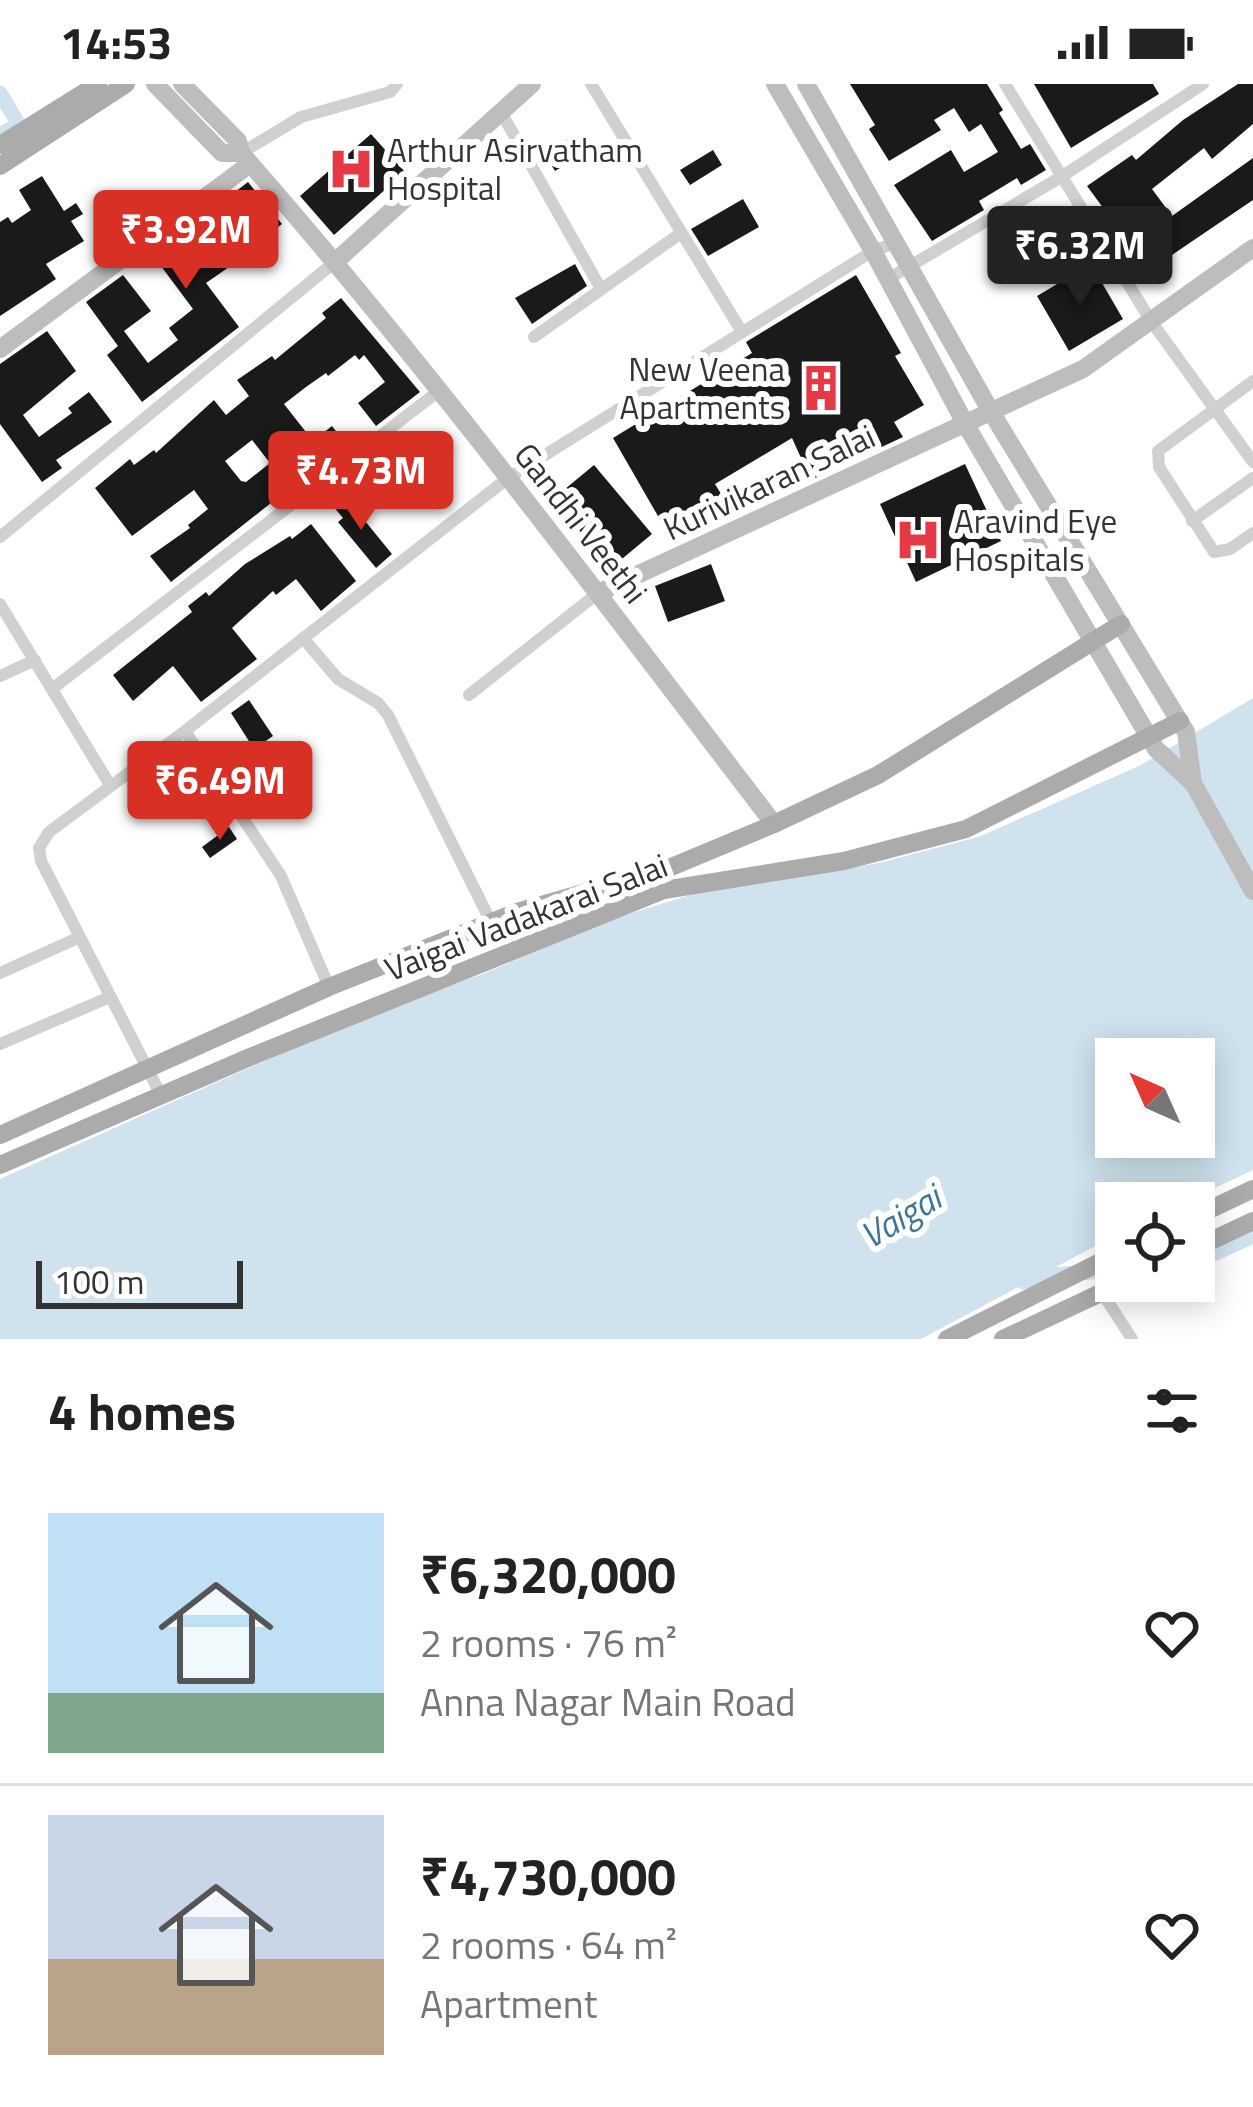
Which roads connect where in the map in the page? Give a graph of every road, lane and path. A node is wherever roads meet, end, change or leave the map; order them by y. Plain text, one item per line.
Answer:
1 (98, 84) edge
2 (126, 84) edge
3 (155, 84) edge
4 (182, 84) edge
5 (397, 84) edge
6 (532, 84) edge
7 (591, 84) edge
8 (775, 84) edge
9 (806, 84) edge
10 (1006, 84) edge
11 (1166, 84) edge
12 (1202, 84) edge
13 (508, 98) edge
14 (1176, 101) junction
15 (0, 145) edge
16 (245, 158) junction
17 (0, 166) edge
18 (1060, 177) junction
19 (681, 233) junction
20 (895, 243) junction
21 (873, 251) junction
22 (1250, 256) edge
23 (336, 261) junction
24 (910, 269) junction
25 (888, 279) junction
26 (601, 289) junction
27 (1151, 320) junction
28 (742, 332) junction
29 (534, 337) dead end
30 (0, 349) edge
31 (1253, 381) edge
32 (440, 390) junction
33 (990, 410) junction
34 (1214, 410) junction
35 (966, 425) junction
36 (1253, 462) edge
37 (508, 478) junction
38 (1253, 478) edge
39 (1192, 521) junction
40 (1253, 533) edge
41 (0, 537) edge
42 (598, 593) junction
43 (0, 604) edge
44 (1121, 624) junction
45 (303, 638) junction
46 (1093, 640) junction
47 (34, 660) junction
48 (0, 676) edge
49 (52, 689) junction
50 (469, 695) dead end
51 (1183, 726) junction
52 (185, 731) junction
53 (1153, 743) junction
54 (1193, 783) junction
55 (110, 785) junction
56 (774, 824) junction
57 (1253, 891) edge
58 (491, 922) junction
59 (80, 938) junction
60 (0, 974) edge
61 (329, 987) junction
62 (110, 997) junction
63 (0, 1044) edge
64 (149, 1071) junction
65 (162, 1097) junction
66 (0, 1135) edge
67 (0, 1165) edge
68 (1253, 1189) edge
69 (1215, 1207) edge
70 (1253, 1221) edge
71 (1215, 1240) edge
72 (1095, 1264) edge
73 (1095, 1294) edge
74 (1108, 1302) edge
75 (947, 1339) edge
76 (1003, 1339) edge
77 (1132, 1339) edge

1 - 15 main road
2 - 17 main road
3 - 16 street, Gandhi Veethi
4 - 16 street, Gandhi Veethi
5 - 16 street
6 - 13 street
7 - 19 street
8 - 21 street
9 - 20 street
10 - 18 street
11 - 14 street
12 - 14 street
13 - 23 street
13 - 26 street
14 - 18 street
16 - 23 street, Gandhi Veethi
16 - 30 street
18 - 24 street
18 - 27 street
19 - 26 street
19 - 28 street
20 - 21 street
20 - 24 street
21 - 25 street
21 - 28 street
22 - 27 street, Kurivikaran Salai
23 - 32 street, Gandhi Veethi
23 - 41 street
24 - 25 street
24 - 33 street
25 - 35 street
26 - 29 street
27 - 33 street, Kurivikaran Salai
27 - 34 street
28 - 37 street
31 - 34 street
32 - 37 street, Gandhi Veethi
32 - 49 street
33 - 35 street, Kurivikaran Salai
33 - 44 street
34 - 36 street
34 - 39 street
35 - 42 street, Kurivikaran Salai
35 - 46 street
37 - 42 street, Gandhi Veethi
37 - 45 street
38 - 39 street
39 - 40 street
42 - 50 street
42 - 56 street, Gandhi Veethi
43 - 47 street
44 - 46 main road, Vaigai Vadakarai Salai
44 - 51 street
45 - 52 street
45 - 58 street
46 - 53 street
46 - 56 main road, Vaigai Vadakarai Salai
47 - 48 street
47 - 49 street
49 - 55 street
51 - 53 main road, Vaigai Vadakarai Salai
51 - 54 street
52 - 55 street
52 - 61 street
53 - 54 street
53 - 65 main road, Vaigai Vadakarai Salai
54 - 57 street
55 - 59 street
56 - 58 main road, Vaigai Vadakarai Salai
58 - 61 main road, Vaigai Vadakarai Salai
59 - 60 street
59 - 62 street
61 - 64 main road, Vaigai Vadakarai Salai
62 - 63 street
62 - 64 street
64 - 65 street
64 - 66 main road, Vaigai Vadakarai Salai
65 - 67 main road, Vaigai Vadakarai Salai
68 - 69 main road
70 - 71 main road
72 - 75 main road
73 - 76 main road
74 - 77 street

